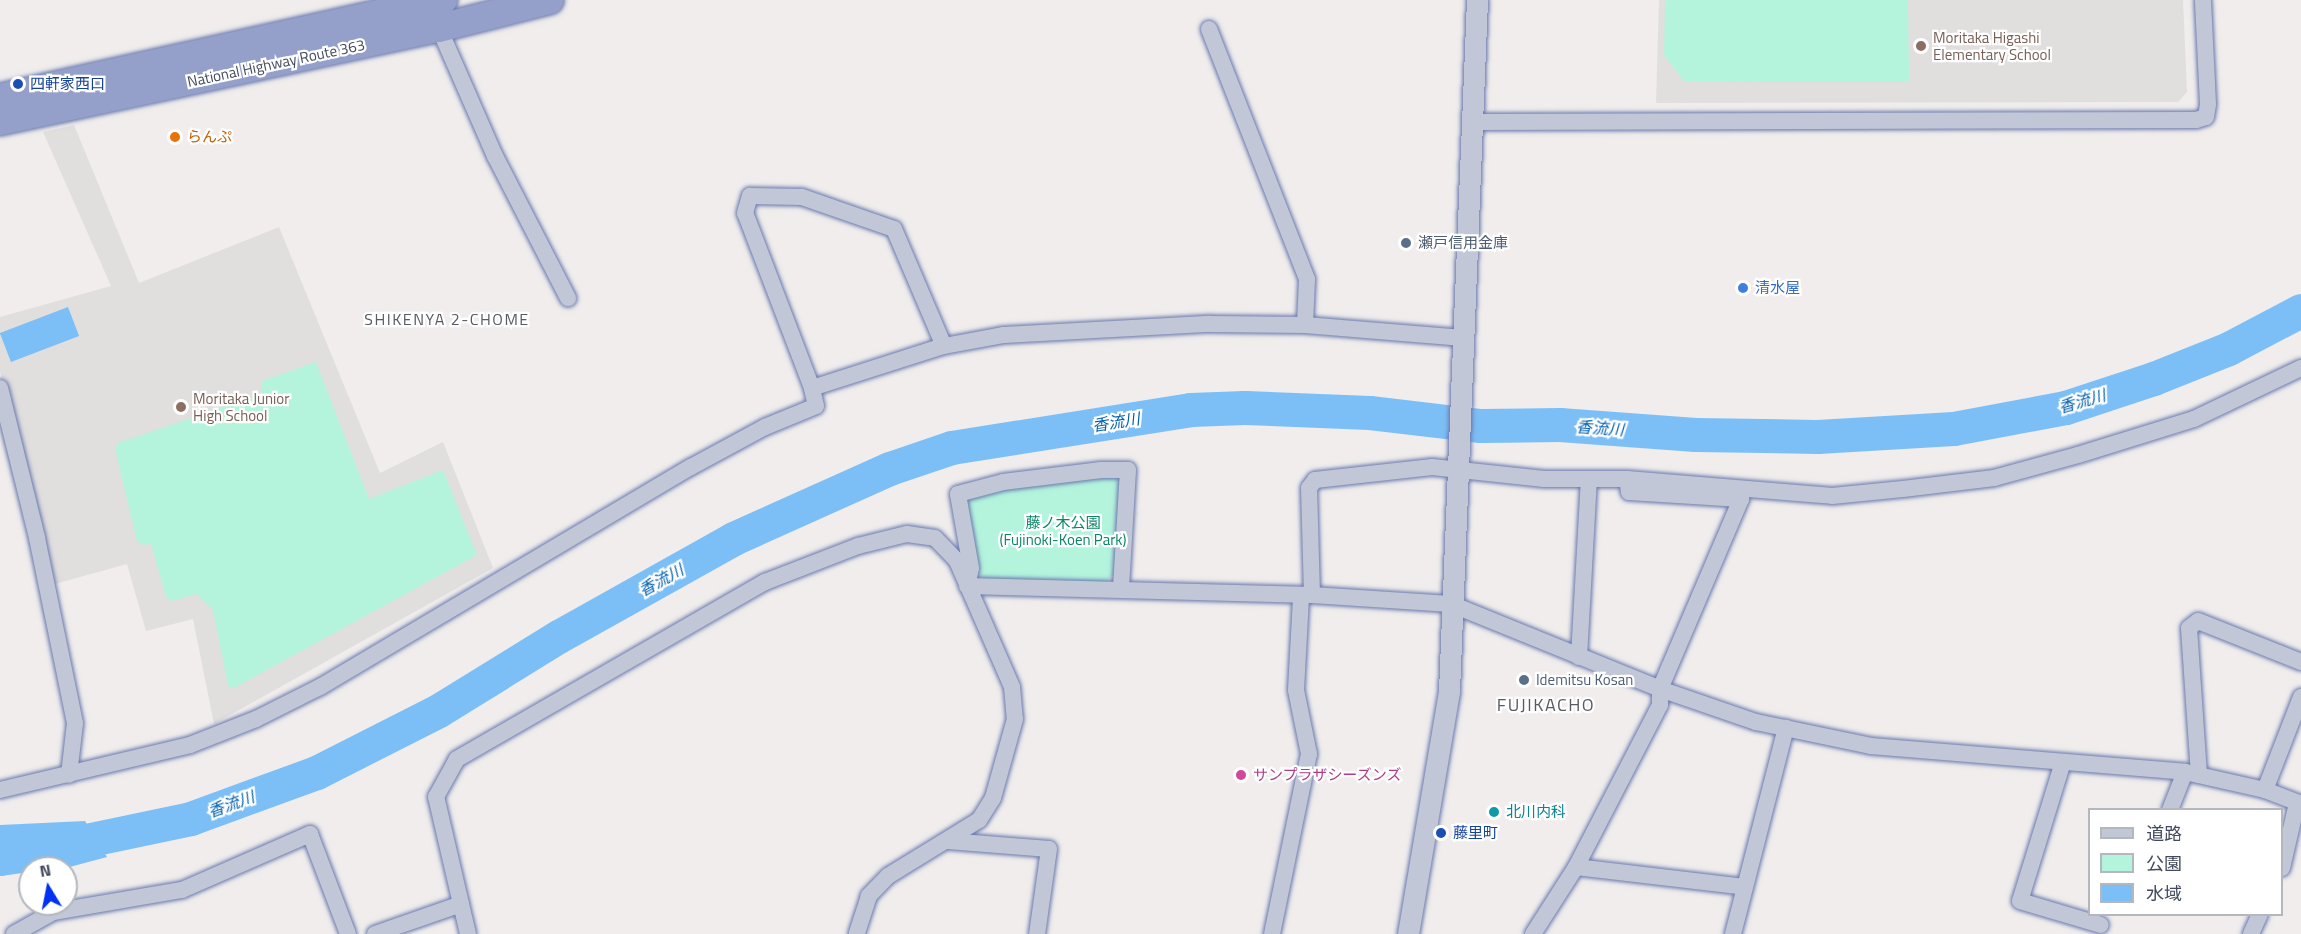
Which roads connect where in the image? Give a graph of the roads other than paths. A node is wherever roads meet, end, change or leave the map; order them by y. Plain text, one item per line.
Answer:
1 (550, 0) edge
2 (1477, 0) edge
3 (2203, 0) edge
4 (441, 14) edge
5 (1209, 29) dead end
6 (0, 98) edge
7 (0, 122) edge
8 (1475, 122) junction
9 (568, 298) dead end
10 (1305, 325) junction
11 (1464, 338) junction
12 (944, 346) junction
13 (2301, 368) edge
14 (0, 388) edge
15 (812, 388) junction
16 (1458, 466) junction
17 (1627, 479) junction
18 (1589, 480) junction
19 (967, 586) junction
20 (1121, 588) junction
21 (1307, 596) junction
22 (1451, 604) junction
23 (2299, 656) edge
24 (1579, 657) junction
25 (1660, 689) junction
26 (2301, 697) edge
27 (1786, 728) junction
28 (2063, 762) junction
29 (2192, 774) junction
30 (69, 775) junction
31 (0, 790) edge
32 (2265, 790) junction
33 (2299, 803) edge
34 (2171, 808) edge
35 (948, 841) junction
36 (2283, 864) edge
37 (1576, 867) junction
38 (1745, 887) junction
39 (461, 904) junction
40 (2260, 916) edge
41 (2102, 925) edge
42 (24, 932) edge
43 (348, 934) edge
44 (375, 934) edge
45 (468, 934) edge
46 (857, 934) edge
47 (1037, 934) edge
48 (1272, 934) edge
49 (1408, 934) edge
50 (1533, 934) edge
51 (1733, 934) edge
52 (2251, 934) edge

1 - 4 highway, National Highway Route 363
2 - 8 street
3 - 8 street
4 - 6 highway, National Highway Route 363
4 - 7 highway, National Highway Route 363
4 - 9 street
5 - 10 street
8 - 11 street
10 - 11 street
10 - 12 street
11 - 16 street
12 - 15 street
12 - 15 street
13 - 17 street
14 - 30 street
15 - 30 street
16 - 18 street
16 - 21 street
16 - 22 street
17 - 18 street
17 - 25 street
18 - 24 street
19 - 20 street
19 - 20 street
19 - 35 street
19 - 39 street
20 - 21 street
21 - 22 street
21 - 48 street
22 - 24 street
22 - 49 street
23 - 29 street
24 - 25 street
25 - 27 street
25 - 37 street
26 - 32 street
27 - 28 street
27 - 38 street
28 - 29 street
28 - 41 street
29 - 32 street
29 - 34 street
30 - 31 street
32 - 33 street
33 - 36 street
35 - 46 street
35 - 47 street
37 - 38 street
37 - 50 street
38 - 51 street
39 - 44 street
39 - 45 street
40 - 52 street
42 - 43 street

